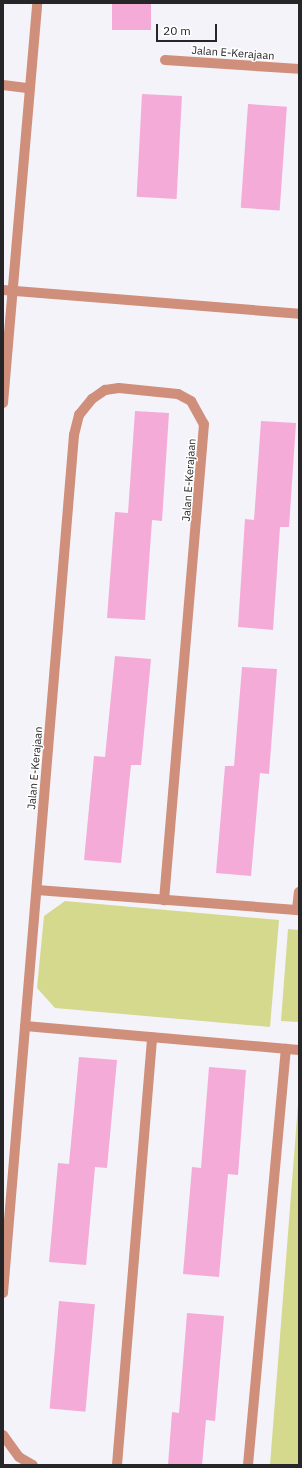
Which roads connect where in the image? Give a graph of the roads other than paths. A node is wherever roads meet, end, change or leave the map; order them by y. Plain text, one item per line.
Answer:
1 (37, 3) edge
2 (165, 60) dead end
3 (299, 70) edge
4 (3, 85) edge
5 (30, 88) junction
6 (8, 290) edge
7 (299, 314) edge
8 (3, 403) edge
9 (37, 890) junction
10 (299, 892) edge
11 (164, 900) junction
12 (298, 910) edge
13 (25, 1026) junction
14 (152, 1037) junction
15 (286, 1049) junction
16 (299, 1050) edge
17 (3, 1293) edge
18 (3, 1435) edge
19 (33, 1465) edge
20 (117, 1465) edge
21 (248, 1465) edge

1 - 5 street
2 - 3 street, Jalan E-Kerajaan
4 - 5 street
5 - 6 street
6 - 7 street
6 - 8 street
9 - 11 street
9 - 11 street, Jalan E-Kerajaan
9 - 13 street, Jalan E-Kerajaan
10 - 12 street
11 - 12 street
13 - 14 street
13 - 17 street, Jalan E-Kerajaan
14 - 15 street
14 - 20 street
15 - 16 street
15 - 21 street
18 - 19 street

